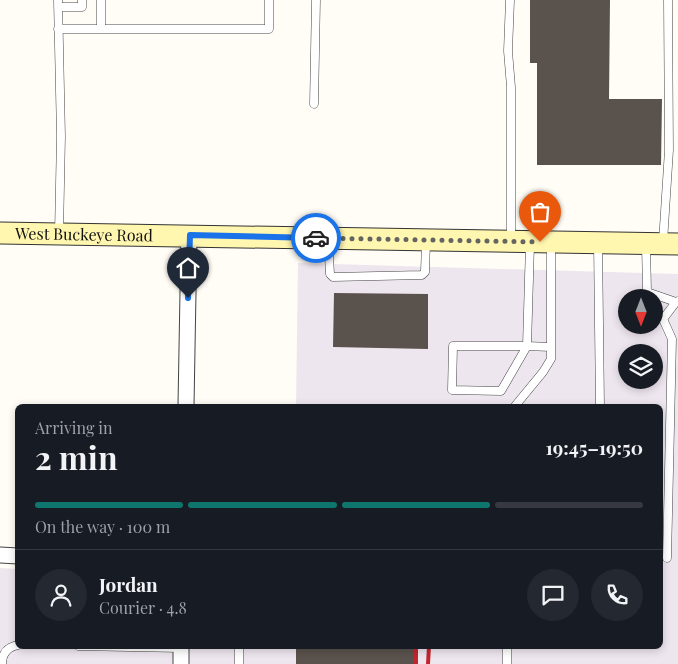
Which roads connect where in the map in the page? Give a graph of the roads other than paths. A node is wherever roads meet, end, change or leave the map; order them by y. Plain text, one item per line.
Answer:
1 (82, 0) edge
2 (101, 0) edge
3 (269, 0) edge
4 (316, 0) edge
5 (510, 0) edge
6 (668, 0) edge
7 (58, 3) edge
8 (58, 29) junction
9 (101, 29) junction
10 (314, 104) dead end
11 (0, 233) edge
12 (58, 234) junction
13 (190, 235) junction
14 (328, 238) junction
15 (426, 240) junction
16 (520, 242) junction
17 (551, 242) junction
18 (598, 243) junction
19 (662, 244) edge
20 (677, 301) edge
21 (527, 346) junction
22 (550, 347) junction
23 (186, 404) edge
24 (517, 404) edge
25 (600, 404) edge
26 (0, 555) edge
27 (15, 556) edge
28 (667, 558) dead end
29 (15, 645) edge
30 (181, 649) edge
31 (239, 649) edge
32 (507, 649) edge
33 (2, 664) edge
34 (181, 664) edge
35 (239, 664) edge
36 (507, 664) edge

1 - 7 lane
2 - 9 lane
3 - 9 lane
4 - 10 lane
5 - 16 lane
6 - 19 lane
7 - 8 lane
8 - 9 lane
8 - 12 lane
11 - 12 main road, West Buckeye Road
12 - 13 main road, West Buckeye Road
13 - 14 main road, West Buckeye Road
13 - 23 street
14 - 15 main road, West Buckeye Road
14 - 15 lane
15 - 16 main road, West Buckeye Road
16 - 17 main road, West Buckeye Road
16 - 21 lane
17 - 18 main road, West Buckeye Road
17 - 22 lane
18 - 19 main road, West Buckeye Road
18 - 25 lane
19 - 20 lane
20 - 28 lane
21 - 21 lane
21 - 22 lane
22 - 24 lane
26 - 27 street
29 - 33 lane
30 - 34 street
31 - 35 lane
32 - 36 lane

